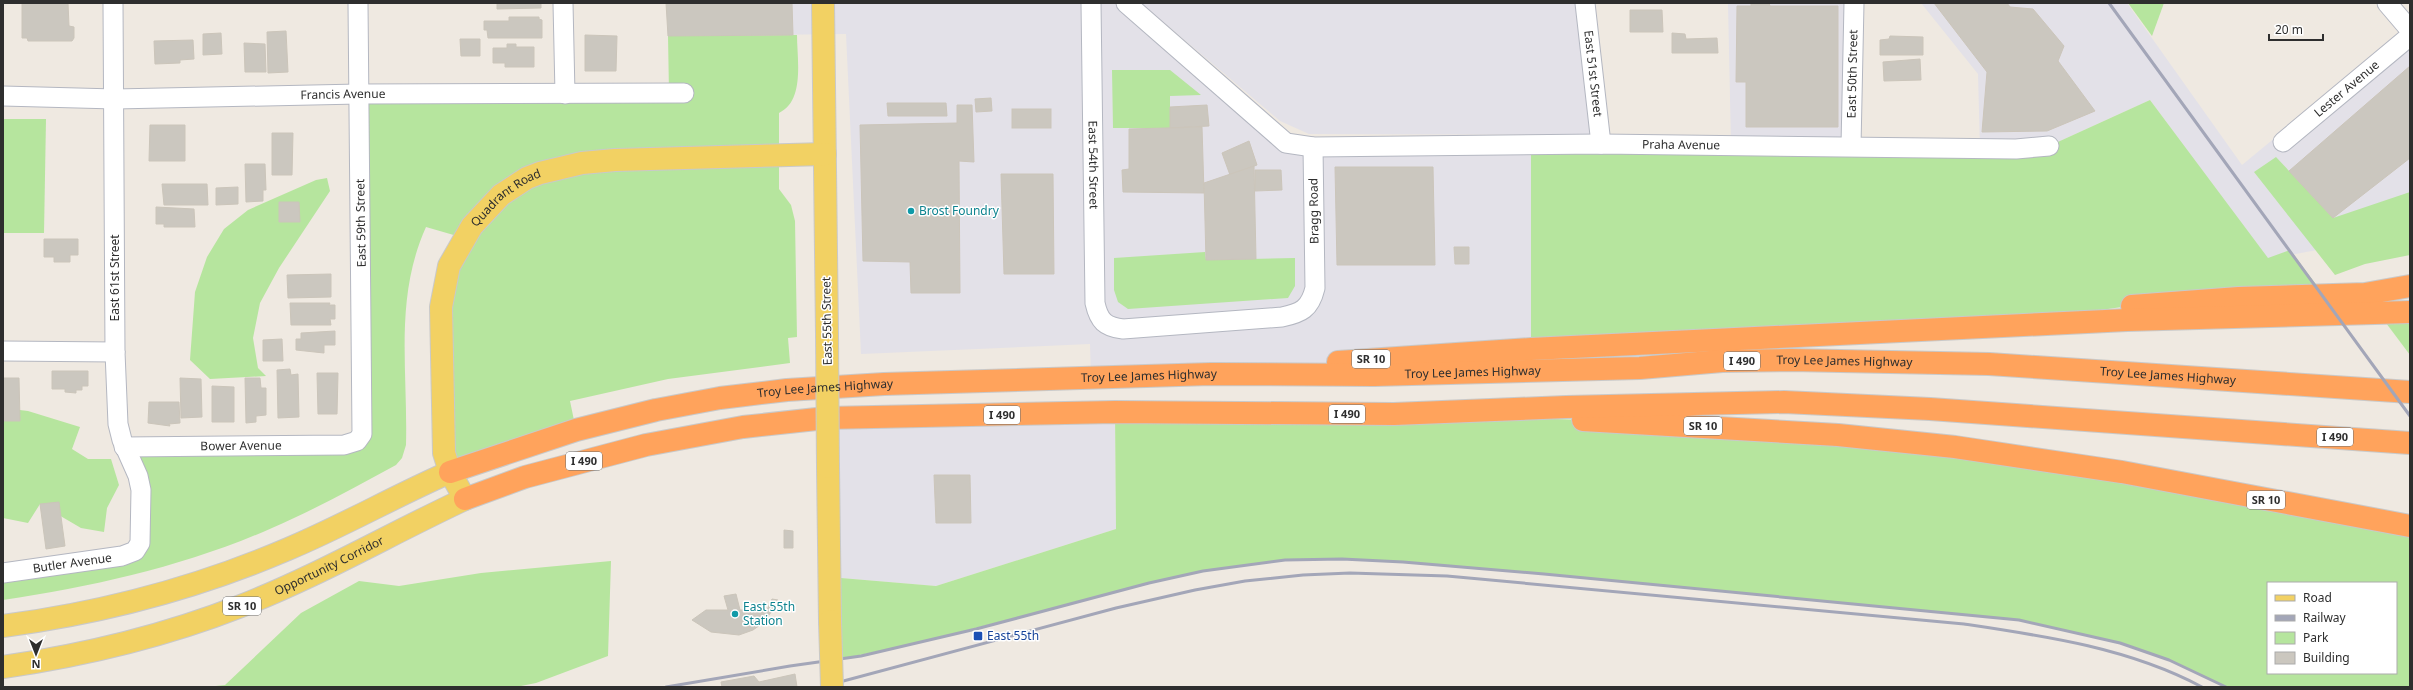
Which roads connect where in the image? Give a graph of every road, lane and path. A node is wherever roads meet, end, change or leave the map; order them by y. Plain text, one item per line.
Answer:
1 (113, 3) edge
2 (358, 3) edge
3 (563, 3) edge
4 (823, 3) edge
5 (1091, 3) edge
6 (1126, 3) edge
7 (1584, 3) edge
8 (1854, 3) edge
9 (2387, 3) edge
10 (2410, 30) edge
11 (2410, 36) edge
12 (684, 93) dead end
13 (359, 94) junction
14 (565, 94) junction
15 (3, 96) edge
16 (115, 99) junction
17 (2283, 142) dead end
18 (1601, 144) junction
19 (1851, 146) junction
20 (2049, 146) dead end
21 (1313, 147) junction
22 (825, 154) junction
23 (2410, 286) edge
24 (2410, 312) edge
25 (1105, 324) joint
26 (1975, 328) junction
27 (3, 351) edge
28 (115, 352) junction
29 (1211, 374) junction
30 (2410, 392) edge
31 (1394, 414) junction
32 (357, 441) joint
33 (2410, 443) edge
34 (124, 447) junction
35 (450, 472) junction
36 (465, 499) junction
37 (2410, 526) edge
38 (138, 547) joint
39 (3, 573) edge
40 (3, 626) edge
41 (3, 667) edge
42 (832, 687) edge

1 - 16 street, East 61st Street
2 - 13 street, East 59th Street
3 - 14 street
4 - 22 main road, East 55th Street
5 - 25 street, East 54th Street
6 - 21 street
7 - 18 street, East 51st Street
8 - 19 street, East 50th Street
9 - 10 street
11 - 17 street, Lester Avenue
12 - 14 street, Francis Avenue
13 - 14 street, Francis Avenue
13 - 16 street, Francis Avenue
13 - 32 street, East 59th Street
15 - 16 street, Francis Avenue
16 - 28 street, East 61st Street
18 - 19 street, Praha Avenue
18 - 21 street, Praha Avenue
19 - 20 street, Praha Avenue
21 - 25 street, Bragg Road
22 - 35 main road, Quadrant Road
22 - 42 main road, East 55th Street, bridge
23 - 26 highway
24 - 26 highway, SR 10
26 - 29 highway, SR 10
27 - 28 street
28 - 34 street, East 61st Street
29 - 30 highway, Troy Lee James Highway / I 490
29 - 35 highway, Troy Lee James Highway / I 490
31 - 33 highway, I 490
31 - 36 highway, I 490
31 - 37 highway, SR 10
32 - 34 street, Bower Avenue
34 - 38 street, East 61st Street
35 - 36 main road, Quadrant Road
35 - 40 main road
36 - 41 main road, Opportunity Corridor / SR 10
38 - 39 street, Butler Avenue

